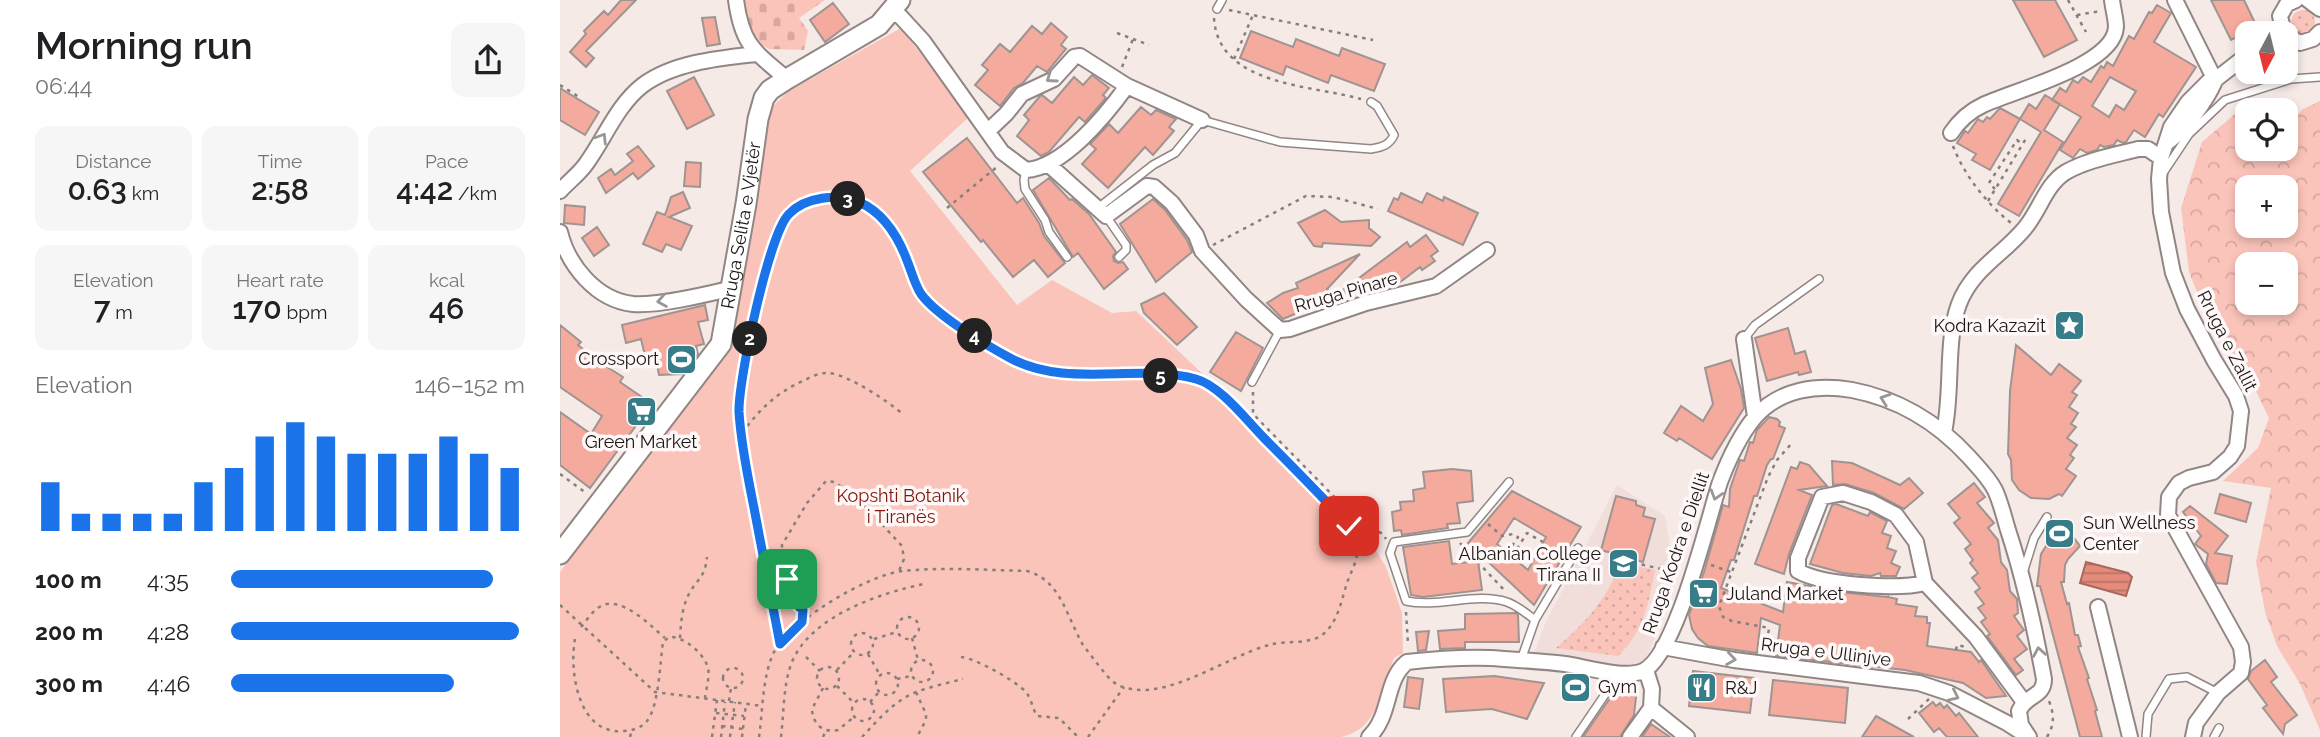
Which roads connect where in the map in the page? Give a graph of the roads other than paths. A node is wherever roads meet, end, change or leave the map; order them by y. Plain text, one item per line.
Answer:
1 (736, 0) edge
2 (1222, 0) edge
3 (2175, 0) edge
4 (2296, 0) edge
5 (2112, 3) edge
6 (896, 6) edge
7 (1217, 9) road end
8 (2283, 21) edge
9 (2320, 32) edge
10 (2298, 41) edge
11 (757, 54) junction
12 (2235, 64) edge
13 (2320, 77) edge
14 (787, 79) junction
15 (2215, 79) junction
16 (1122, 83) junction
17 (1371, 102) road end
18 (1202, 121) junction
19 (988, 131) junction
20 (1951, 133) dead end
21 (2161, 158) junction
22 (1048, 164) junction
23 (1026, 170) junction
24 (2159, 179) junction
25 (560, 191) edge
26 (1102, 212) junction
27 (560, 232) edge
28 (1487, 250) dead end
29 (1067, 257) dead end
30 (1119, 257) dead end
31 (1819, 279) dead end
32 (729, 289) junction
33 (1280, 330) junction
34 (1744, 339) joint
35 (1252, 382) road end
36 (1755, 417) junction
37 (1944, 432) junction
38 (1509, 482) dead end
39 (2047, 517) dead end
40 (1578, 548) dead end
41 (560, 554) edge
42 (2022, 577) junction
43 (1925, 583) junction
44 (2098, 607) dead end
45 (1535, 620) junction
46 (1664, 647) junction
47 (1521, 660) junction
48 (1646, 670) junction
49 (1620, 673) junction
50 (2218, 693) junction
51 (2022, 705) junction
52 (1651, 708) junction
53 (1979, 709) junction
54 (2219, 728) dead end
55 (1369, 737) edge
56 (1576, 737) edge
57 (1630, 737) edge
58 (1687, 737) edge
59 (2029, 737) edge
60 (2130, 737) edge
61 (2146, 737) edge
62 (2193, 737) edge
63 (2214, 737) edge

1 - 11 street
2 - 7 lane
3 - 15 street
4 - 8 street
5 - 20 street
6 - 14 street, Rruga Selita e Vjetër
6 - 19 street
9 - 10 street
11 - 14 street
25 -> 11 street
12 - 15 street, Rruga e Zallit
13 - 24 lane
14 - 32 street, Rruga Selita e Vjetër
15 - 21 street, Rruga e Zallit
16 - 18 street
16 -> 19 street
16 - 22 street
17 - 18 lane
18 - 26 lane
19 - 23 street
21 - 24 street, Rruga e Zallit
21 - 37 street
22 - 23 street
22 - 26 street
23 - 29 lane
24 - 50 street, Rruga e Zallit
26 - 30 lane
26 - 33 street, Rruga Pinare
32 -> 27 street
28 - 33 street, Rruga Pinare
31 - 34 lane
32 - 41 street, Rruga Selita e Vjetër
33 - 35 lane
34 - 36 street
37 -> 36 street, Rruga Kodra e Diellit
36 -> 46 street, Rruga Kodra e Diellit
37 - 42 street, Rruga Kodra e Diellit
38 - 45 lane
39 - 42 lane
40 - 45 lane
51 -> 42 street, Rruga Kodra e Diellit
43 - 43 street
43 - 51 street
44 - 60 street
45 - 47 lane
46 - 48 street, Rruga Kodra e Diellit
46 -> 53 street, Rruga e Ullinjve
47 - 49 street
47 - 55 street
48 - 49 street
48 - 52 street
49 - 56 lane
50 - 61 lane
50 - 62 street, Rruga e Zallit
51 - 53 street, Rruga e Ullinjve
51 - 59 street
52 - 57 street
52 - 58 street
53 - 59 street, Rruga e Ullinjve
54 - 63 lane

